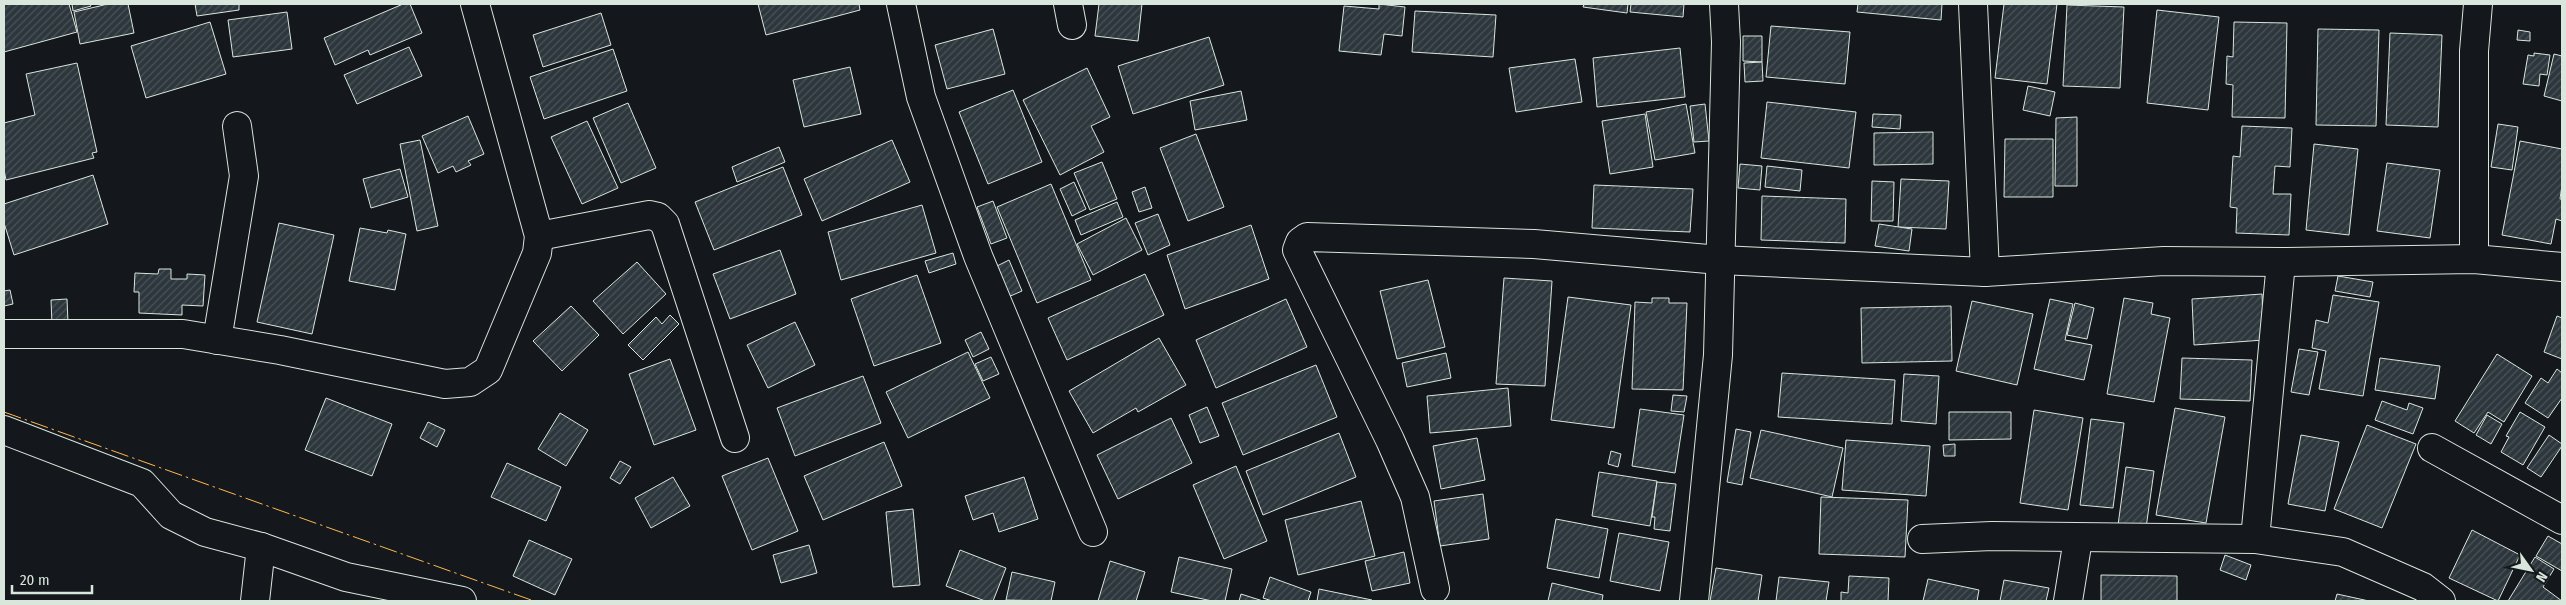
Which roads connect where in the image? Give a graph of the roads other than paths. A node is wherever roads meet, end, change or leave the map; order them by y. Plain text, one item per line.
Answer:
1 (475, 4) edge
2 (901, 4) edge
3 (1724, 4) edge
4 (1973, 4) edge
5 (2478, 4) edge
6 (237, 126) dead end
7 (539, 236) junction
8 (2474, 259) junction
9 (1720, 260) junction
10 (2281, 262) junction
11 (2562, 267) edge
12 (1985, 272) junction
13 (4, 334) edge
14 (217, 340) junction
15 (4, 430) edge
16 (735, 438) dead end
17 (2432, 448) dead end
18 (2562, 520) edge
19 (1093, 532) dead end
20 (1922, 539) dead end
21 (2078, 539) junction
22 (2255, 539) junction
23 (261, 546) junction
24 (1435, 589) dead end
25 (255, 601) edge
26 (462, 601) edge
27 (1694, 601) edge
28 (2068, 601) edge
29 (2441, 601) edge

1 - 7 street
2 - 19 street
3 - 9 street
4 - 12 street
5 - 8 street
6 - 14 street
7 - 14 street
7 - 16 street
8 - 10 street
8 - 11 street
9 - 12 street
9 - 24 street
9 - 27 street
10 - 12 street
10 - 22 street
13 - 14 street
15 - 23 street
17 - 18 street
20 - 21 street
21 - 22 street
21 - 28 street
22 - 29 street
23 - 25 street
23 - 26 street

